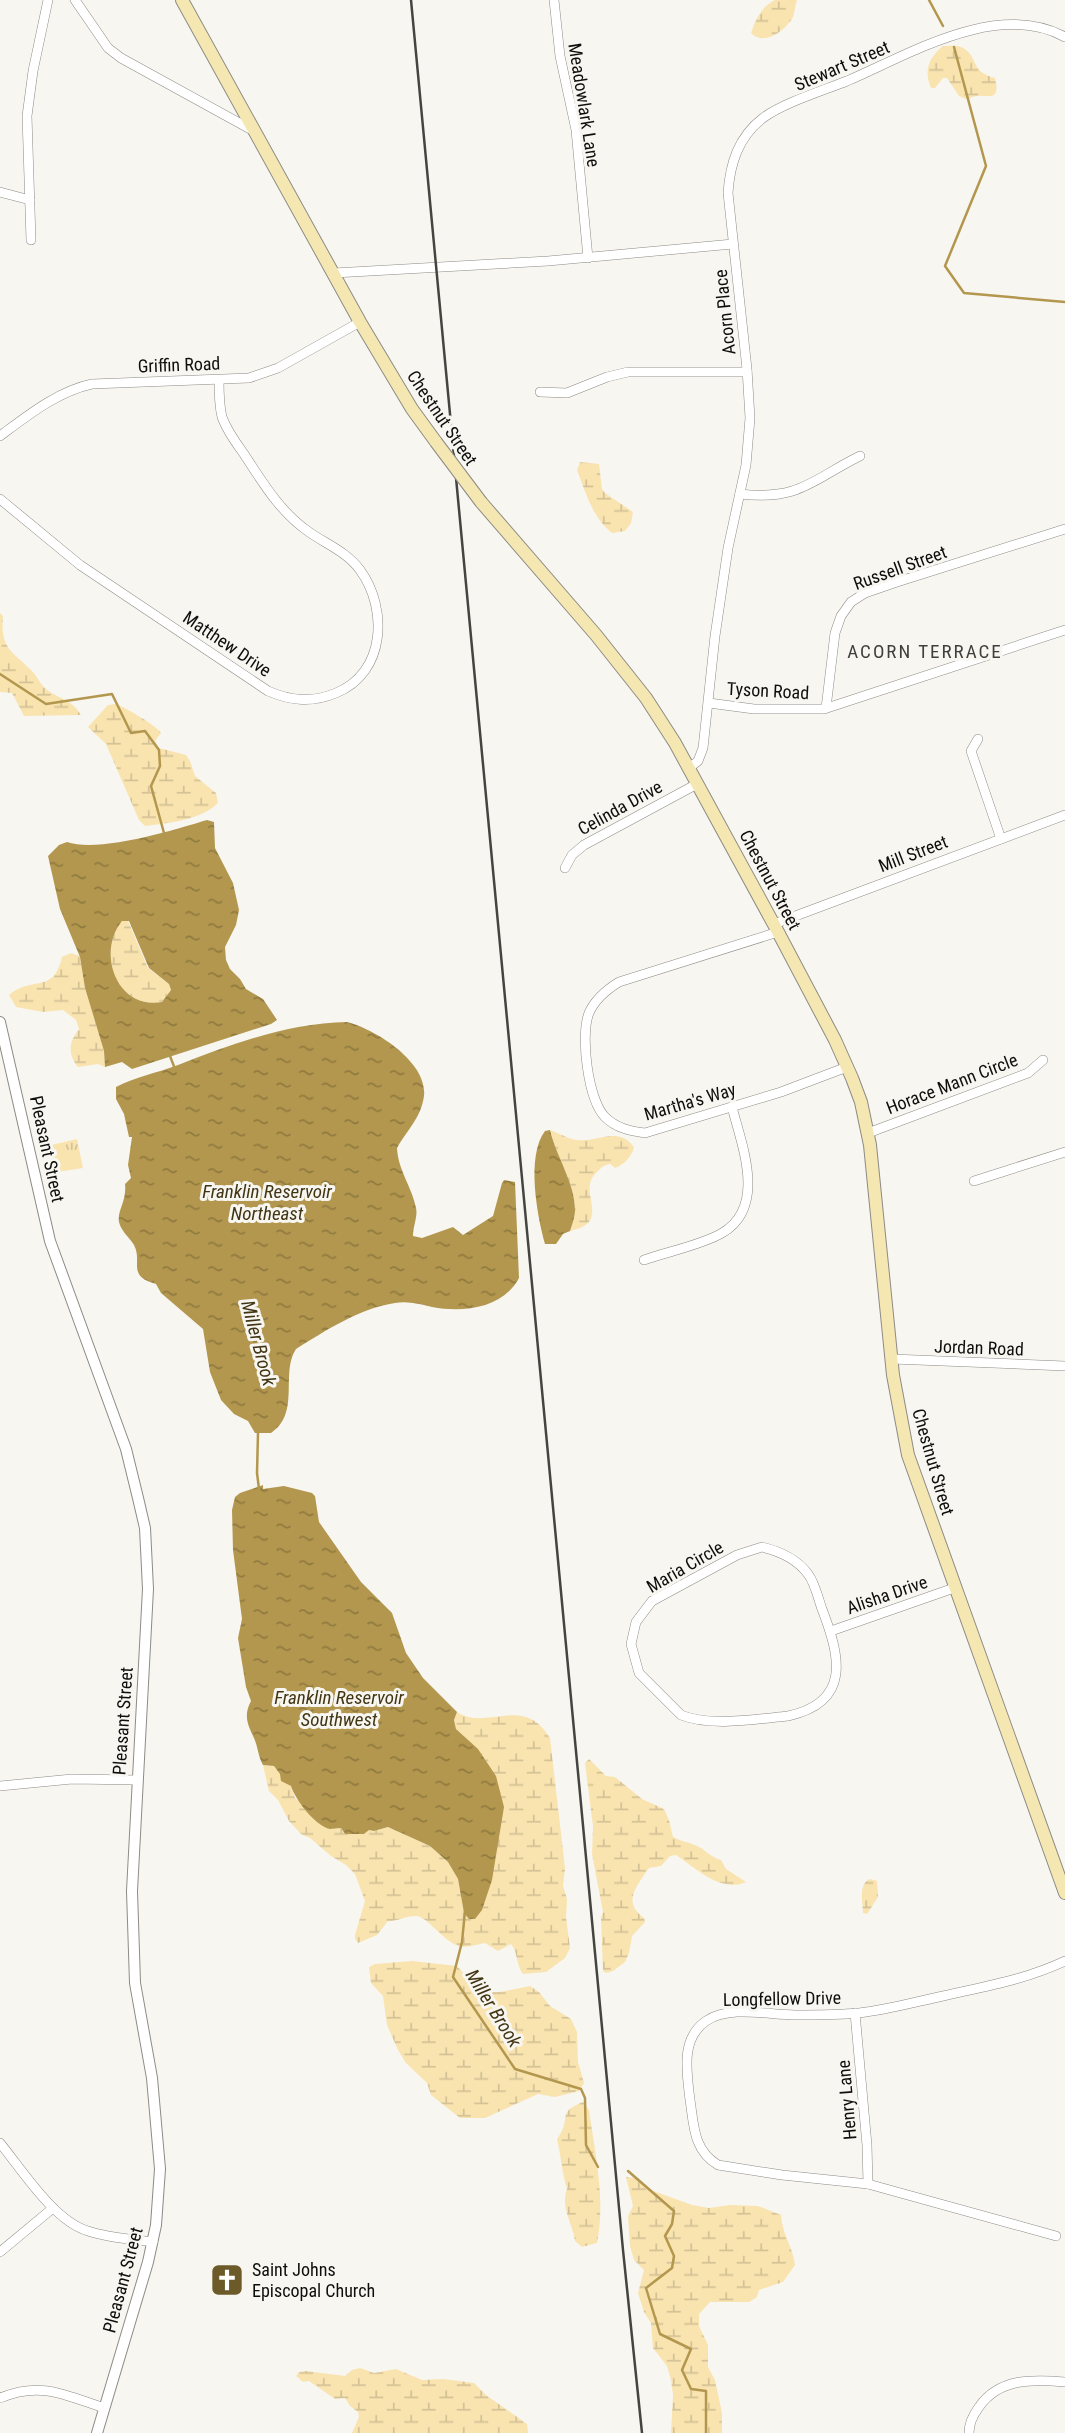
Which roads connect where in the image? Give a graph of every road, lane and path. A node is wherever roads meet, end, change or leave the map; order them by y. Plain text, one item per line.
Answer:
1 (48, 0) edge
2 (75, 0) edge
3 (182, 0) edge
4 (554, 0) edge
5 (1065, 37) edge
6 (256, 132) junction
7 (0, 192) edge
8 (30, 200) junction
9 (31, 240) dead end
10 (733, 244) junction
11 (588, 258) junction
12 (334, 274) junction
13 (360, 322) junction
14 (747, 372) junction
15 (219, 380) junction
16 (540, 392) dead end
17 (2, 432) edge
18 (860, 456) dead end
19 (740, 494) junction
20 (0, 499) edge
21 (1065, 529) edge
22 (1065, 630) edge
23 (709, 703) junction
24 (827, 708) junction
25 (978, 739) dead end
26 (689, 768) junction
27 (697, 784) junction
28 (1065, 815) edge
29 (1002, 839) junction
30 (565, 868) dead end
31 (776, 928) junction
32 (0, 1022) edge
33 (3, 1044) edge
34 (1043, 1060) dead end
35 (848, 1067) junction
36 (732, 1107) junction
37 (868, 1133) junction
38 (1065, 1152) edge
39 (974, 1181) dead end
40 (644, 1260) dead end
41 (892, 1359) junction
42 (1065, 1366) edge
43 (954, 1588) junction
44 (831, 1631) junction
45 (136, 1780) junction
46 (0, 1786) edge
47 (1065, 1893) edge
48 (1065, 1961) edge
49 (855, 2013) junction
50 (0, 2143) edge
51 (868, 2184) junction
52 (53, 2208) junction
53 (1056, 2236) dead end
54 (153, 2242) junction
55 (0, 2252) edge
56 (1065, 2382) edge
57 (0, 2399) edge
58 (104, 2408) junction
59 (97, 2433) edge
60 (969, 2433) edge

1 - 8 street
2 - 6 street
3 - 6 main road, Chestnut Street
4 - 11 street, Meadowlark Lane
5 - 10 street, Stewart Street
6 - 12 main road, Chestnut Street
7 - 8 street
8 - 9 street
10 - 11 street, Acorn Place
10 - 14 street, Acorn Place
11 - 12 street, Acorn Place
12 - 13 main road, Chestnut Street
13 - 15 street, Griffin Road
13 - 26 main road, Chestnut Street, bridge
14 - 16 street
14 - 19 street, Acorn Place
15 - 17 street, Griffin Road
15 - 20 street, Matthew Drive
18 - 19 street
19 - 23 street, Acorn Place
21 - 24 street, Russell Street
22 - 24 street, Tyson Road
23 - 24 street, Tyson Road
23 - 26 street, Acorn Place
25 - 29 street
26 - 27 main road, Chestnut Street
27 - 30 street, Celinda Drive
27 - 31 main road, Chestnut Street
28 - 29 street, Mill Street
29 - 31 street, Mill Street
31 - 35 main road, Chestnut Street
31 - 36 street, Martha's Way
32 - 33 street, Pleasant Street
33 - 45 street, Pleasant Street
34 - 37 street, Horace Mann Circle
35 - 36 street, Martha's Way
35 - 37 main road, Chestnut Street
36 - 40 street
37 - 41 main road, Chestnut Street
38 - 39 street
41 - 42 street, Jordan Road
41 - 43 main road, Chestnut Street
43 - 44 street, Alisha Drive
43 - 47 main road, Chestnut Street
44 - 44 street, Maria Circle
45 - 46 street
45 - 54 street, Pleasant Street
48 - 49 street, Longfellow Drive
49 - 51 street, Henry Lane
49 - 51 street, Longfellow Drive
50 - 52 street
51 - 53 street, Longfellow Drive
52 - 54 street
52 - 55 street
54 - 58 street, Pleasant Street
56 - 60 street
57 - 58 street
58 - 59 street, Pleasant Street

